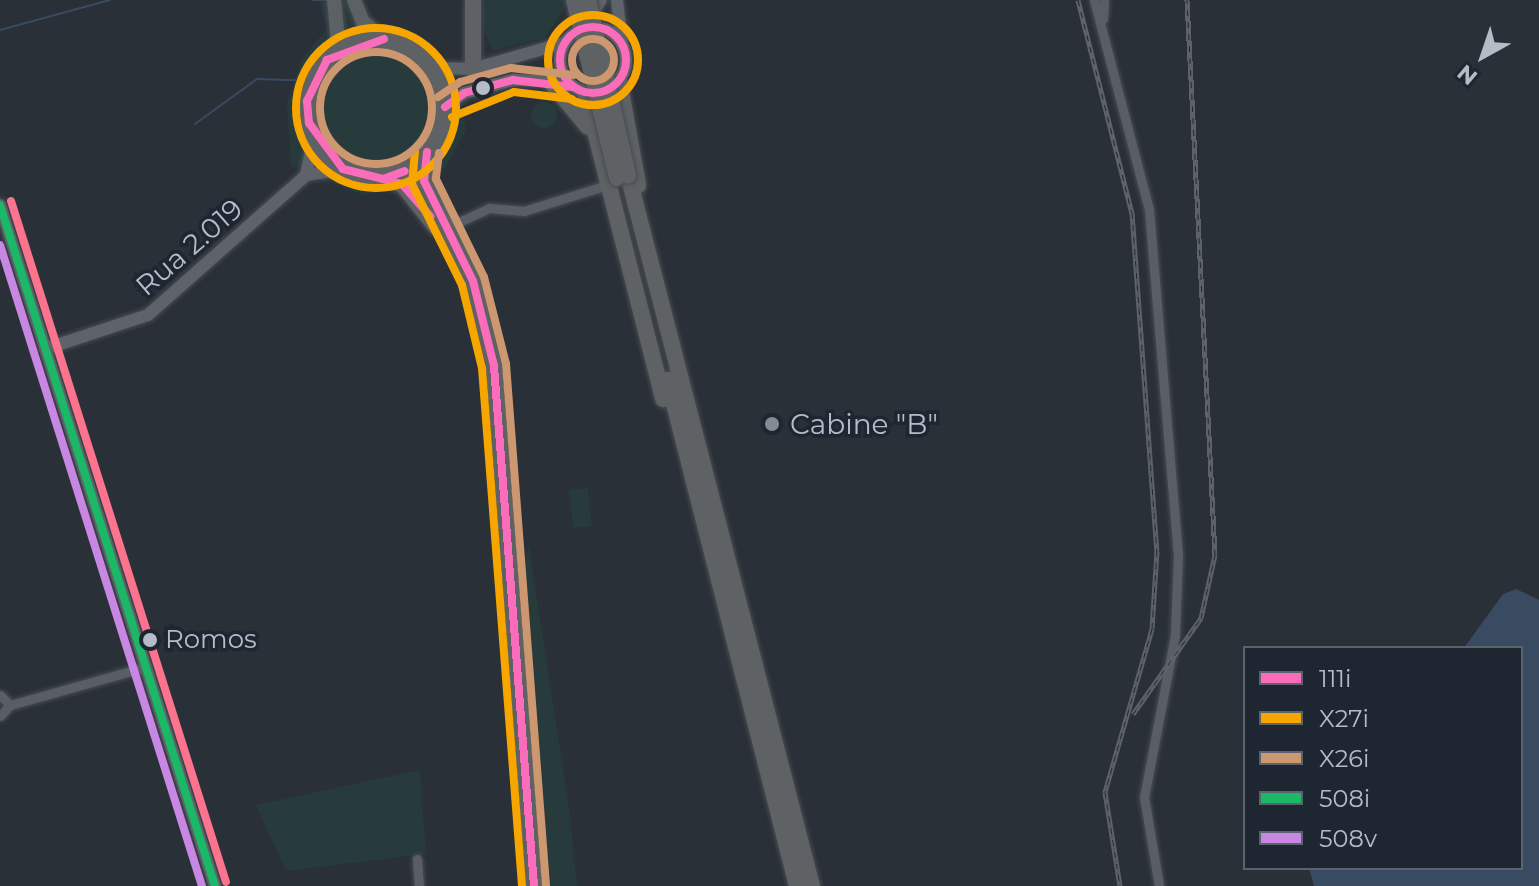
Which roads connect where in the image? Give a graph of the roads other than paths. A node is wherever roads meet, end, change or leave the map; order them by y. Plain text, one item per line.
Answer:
1 (334, 0) edge
2 (354, 0) edge
3 (473, 0) edge
4 (574, 0) edge
5 (588, 0) edge
6 (601, 0) edge
7 (617, 0) edge
8 (1094, 0) edge
9 (1104, 0) edge
10 (585, 28) junction
11 (1102, 30) junction
12 (384, 39) junction
13 (563, 43) junction
14 (622, 45) junction
15 (339, 51) junction
16 (432, 68) junction
17 (473, 69) junction
18 (548, 79) junction
19 (619, 80) junction
20 (579, 90) junction
21 (445, 107) junction
22 (314, 138) junction
23 (595, 140) junction
24 (427, 152) junction
25 (343, 169) junction
26 (306, 175) junction
27 (383, 179) junction
28 (617, 179) junction
29 (0, 205) edge
30 (446, 228) junction
31 (45, 349) junction
32 (728, 549) junction
33 (145, 667) junction
34 (0, 695) edge
35 (10, 705) junction
36 (0, 716) edge
37 (417, 859) dead end
38 (215, 886) edge
39 (419, 886) edge
40 (525, 886) edge
41 (534, 886) edge
42 (797, 886) edge
43 (812, 886) edge
44 (1159, 886) edge

1 - 15 main road
2 - 12 main road
3 - 17 highway
4 - 28 highway, bridge
5 - 28 highway, bridge
6 - 10 main road
7 - 14 main road
8 - 11 street
9 - 11 street
10 - 13 main road
10 - 14 main road
11 - 44 street
12 - 15 highway
12 - 16 highway
13 - 17 main road
13 - 20 main road
14 - 19 main road
15 - 22 highway
16 - 17 main road
16 - 21 highway
18 - 20 main road
18 - 21 main road
18 - 23 highway
19 - 20 main road
19 - 32 highway
20 - 23 highway
21 - 24 highway
22 - 25 highway
22 - 26 main road
23 - 28 highway
24 - 27 highway
24 - 30 highway
25 - 26 main road
25 - 27 highway
26 - 31 main road, Rua 2.019
27 - 40 highway
28 - 30 street
28 - 32 highway
28 - 42 highway
29 - 31 main road
30 - 41 highway
31 - 33 main road
32 - 43 highway
33 - 35 street
33 - 38 main road
34 - 35 street
35 - 36 street
37 - 39 street

